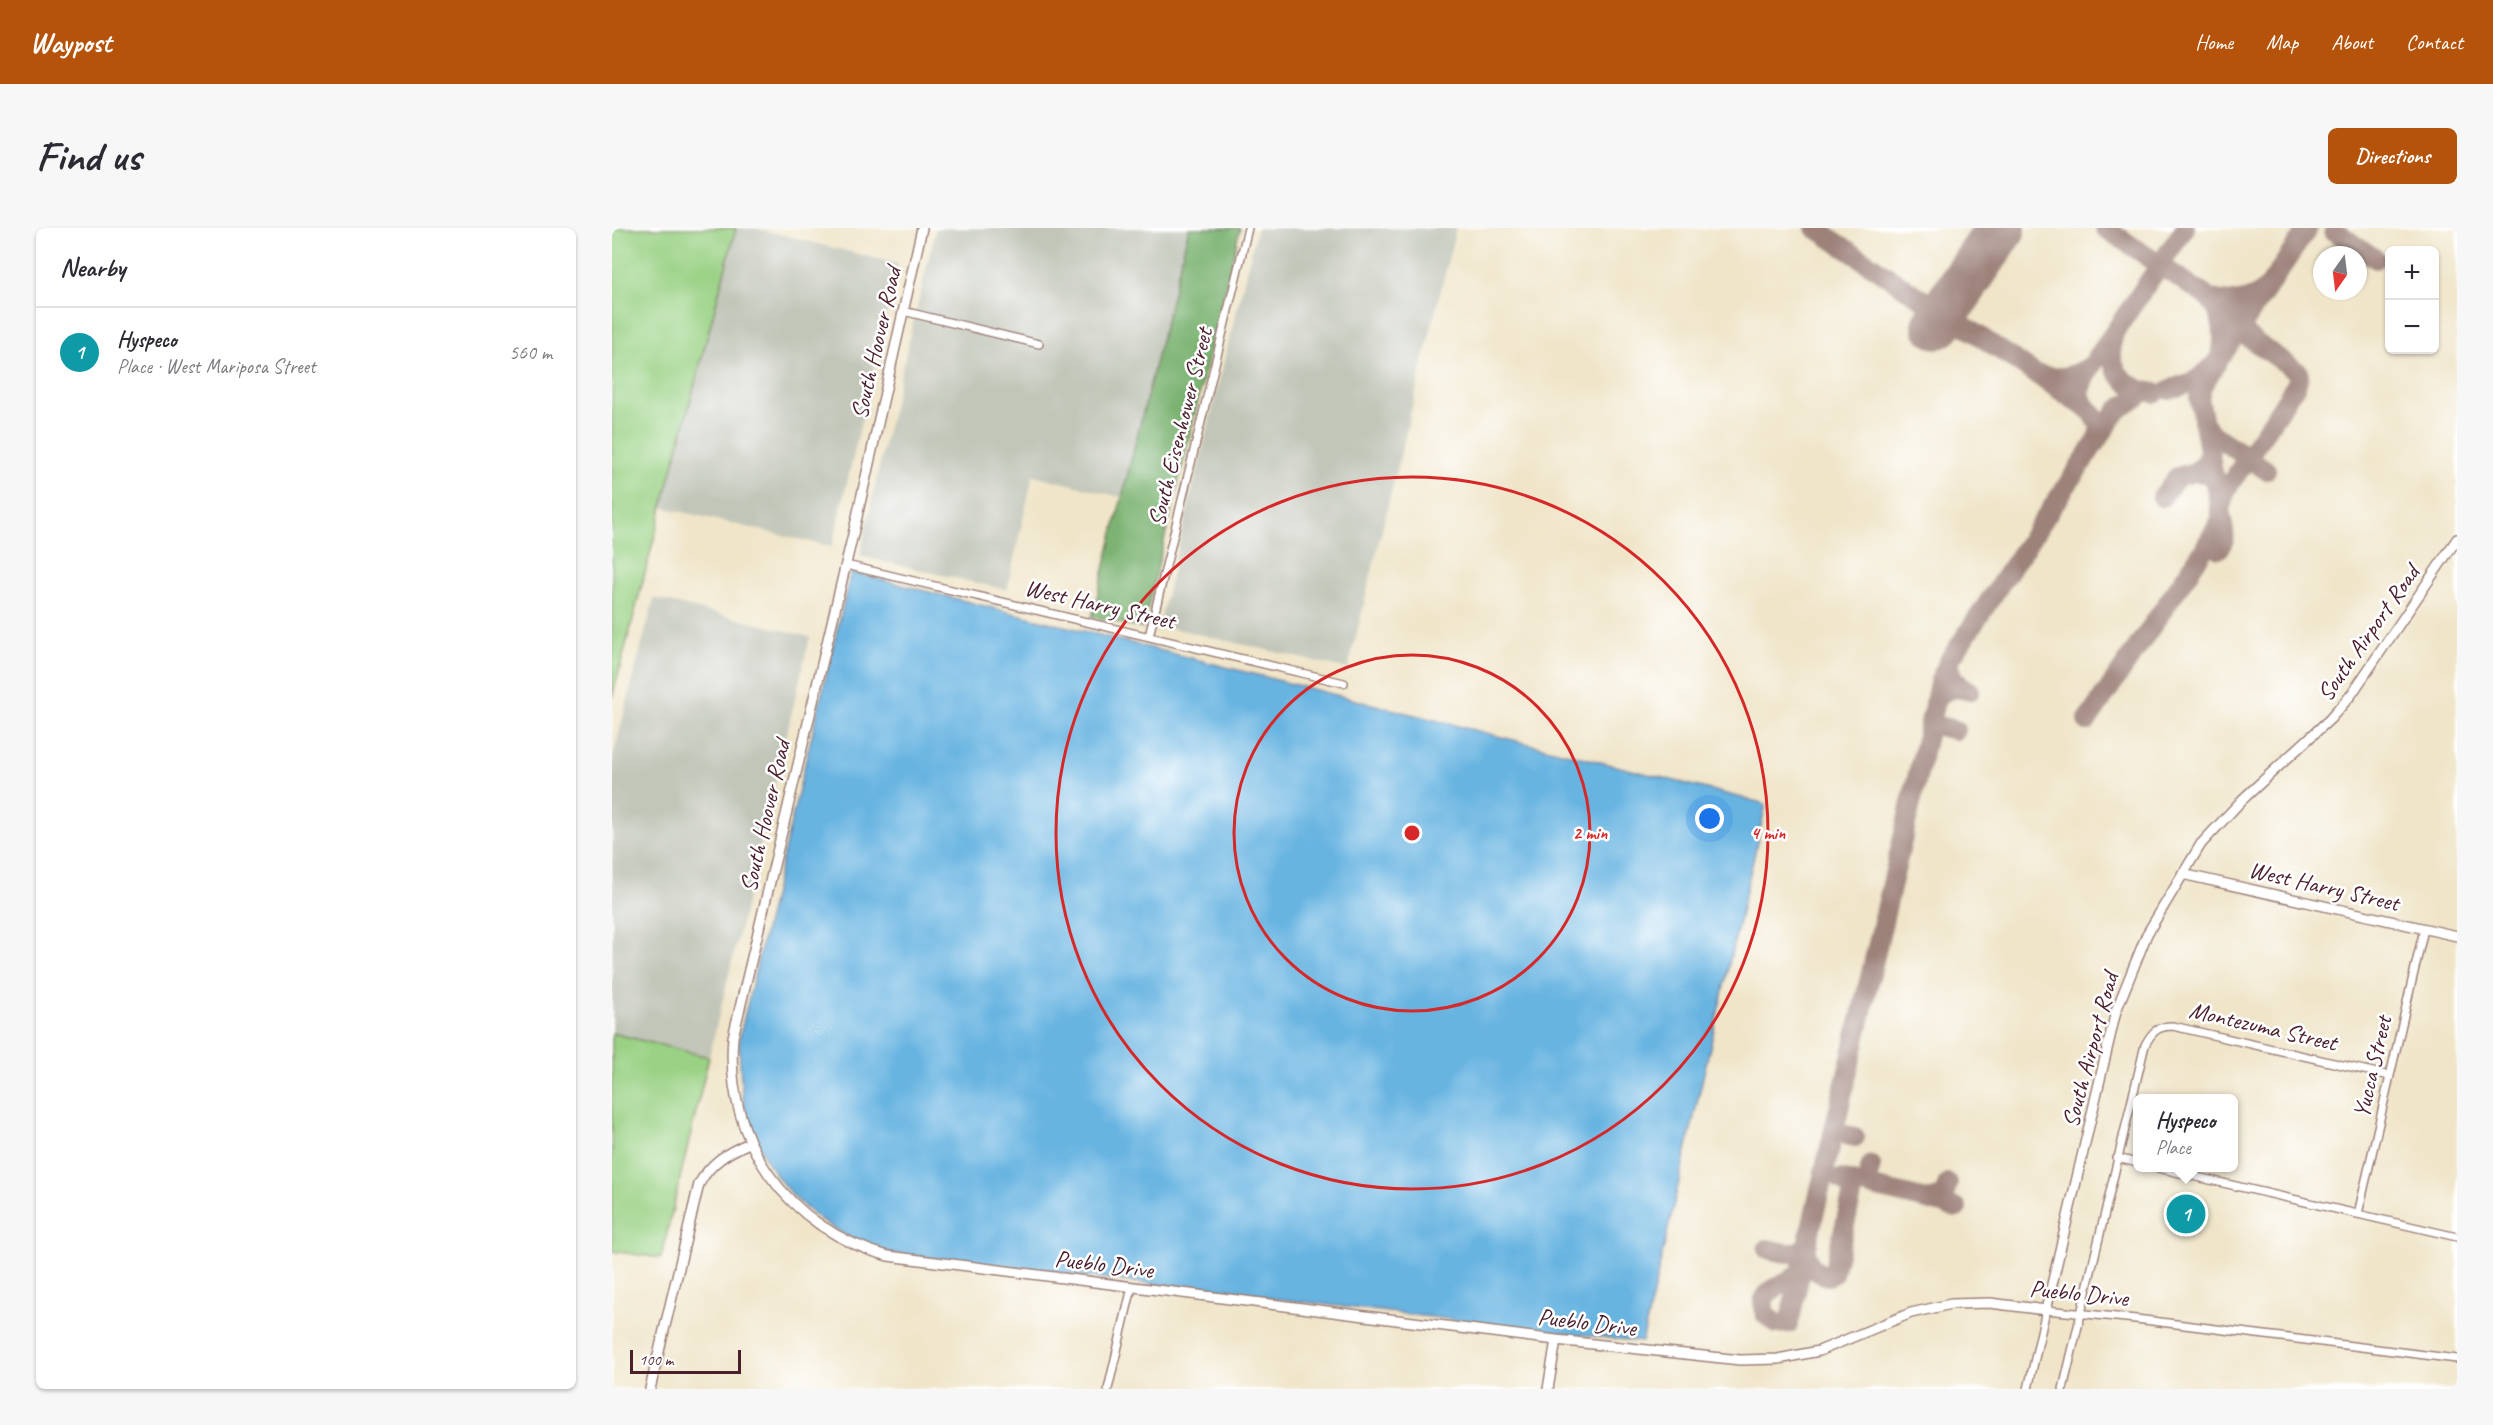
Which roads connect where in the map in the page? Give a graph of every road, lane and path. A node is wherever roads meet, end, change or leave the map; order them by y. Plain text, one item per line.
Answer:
1 (922, 228) edge
2 (1248, 228) edge
3 (903, 311) junction
4 (1039, 344) dead end
5 (2457, 539) edge
6 (846, 565) junction
7 (1149, 636) junction
8 (1344, 683) dead end
9 (2182, 874) junction
10 (2424, 929) junction
11 (2457, 936) edge
12 (2390, 1076) junction
13 (749, 1143) junction
14 (2117, 1158) junction
15 (2133, 1162) edge
16 (2179, 1172) edge
17 (2358, 1214) junction
18 (2457, 1237) edge
19 (1132, 1287) junction
20 (2046, 1310) junction
21 (2081, 1313) junction
22 (1556, 1340) junction
23 (2457, 1359) edge
24 (650, 1389) edge
25 (1108, 1389) edge
26 (1548, 1389) edge
27 (2028, 1389) edge
28 (2063, 1389) edge

1 - 3 street, South Hoover Road
2 - 7 street, South Eisenhower Street
3 - 4 street
3 - 6 street, South Hoover Road
5 - 9 street, South Airport Road
6 - 7 street, West Harry Street
6 - 13 street, South Hoover Road
7 - 8 street, West Harry Street
9 - 10 street, West Harry Street
9 - 20 street, South Airport Road
10 - 11 street, West Harry Street
10 - 12 street, Yucca Street
12 - 14 street, Montezuma Street
12 - 17 street, Yucca Street
13 - 19 street, Pueblo Drive
13 - 24 street
14 - 15 street
14 - 21 street
16 - 17 street
17 - 18 street
19 - 22 street, Pueblo Drive
19 - 25 street
20 - 21 street, Pueblo Drive
20 - 22 street, Pueblo Drive
20 - 27 street, South Airport Road
21 - 23 street, Pueblo Drive
21 - 28 street
22 - 26 street

